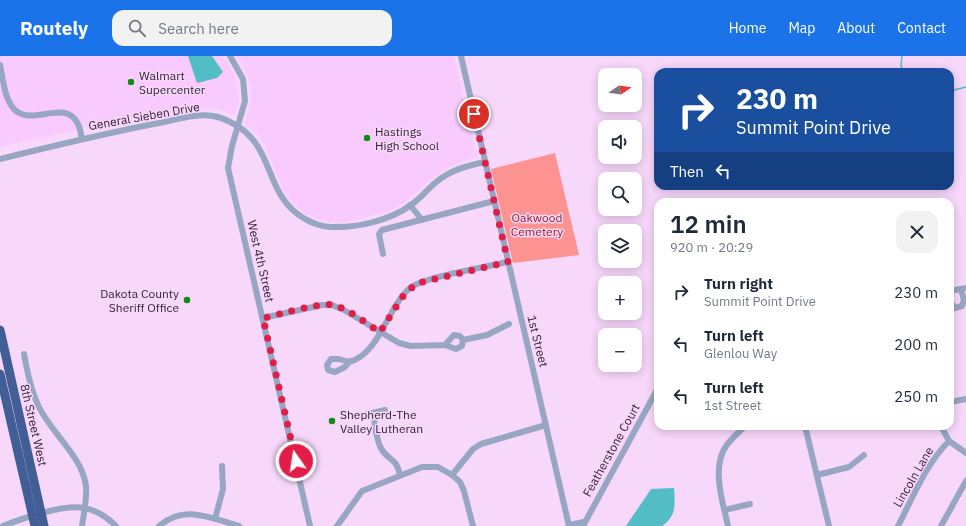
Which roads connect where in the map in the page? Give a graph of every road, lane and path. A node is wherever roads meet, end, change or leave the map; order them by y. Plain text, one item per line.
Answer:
1 (230, 56) edge
2 (461, 56) edge
3 (0, 65) edge
4 (238, 126) junction
5 (82, 139) junction
6 (0, 158) edge
7 (485, 162) junction
8 (494, 201) junction
9 (410, 206) junction
10 (422, 220) junction
11 (383, 254) dead end
12 (508, 262) junction
13 (963, 288) edge
14 (954, 306) edge
15 (263, 318) junction
16 (509, 324) dead end
17 (0, 330) edge
18 (380, 332) junction
19 (463, 340) junction
20 (445, 345) junction
21 (24, 354) dead end
22 (349, 362) dead end
23 (0, 374) edge
24 (654, 395) edge
25 (966, 399) edge
26 (954, 401) edge
27 (385, 410) dead end
28 (373, 413) junction
29 (360, 416) dead end
30 (546, 425) junction
31 (741, 430) edge
32 (806, 430) edge
33 (943, 430) edge
34 (949, 441) junction
35 (966, 453) edge
36 (864, 456) dead end
37 (222, 466) dead end
38 (400, 475) junction
39 (452, 475) junction
40 (816, 475) junction
41 (966, 481) edge
42 (750, 504) dead end
43 (84, 508) junction
44 (725, 510) junction
45 (37, 519) edge
46 (215, 520) junction
47 (221, 524) edge
48 (584, 524) edge
49 (3, 526) edge
50 (44, 526) edge
51 (82, 526) edge
52 (116, 526) edge
53 (159, 526) edge
54 (239, 526) edge
55 (310, 526) edge
56 (337, 526) edge
57 (473, 526) edge
58 (569, 526) edge
59 (728, 526) edge
60 (829, 526) edge
61 (898, 526) edge
62 (941, 526) edge

1 - 4 street
2 - 7 street, 1st Street
3 - 5 street
4 - 5 street, General Sieben Drive
4 - 9 street, General Sieben Drive
4 - 15 street, West 4th Street
5 - 6 street, General Sieben Drive
7 - 8 street, 1st Street
7 - 9 street, General Sieben Drive
8 - 10 street
8 - 12 street, 1st Street
9 - 10 street
10 - 11 street
12 - 18 street
12 - 30 street, 1st Street
13 - 14 street
15 - 18 street
15 - 55 street, West 4th Street
16 - 19 street
17 - 45 highway, 8th Street West
18 - 20 street
18 - 22 street
19 - 20 street
19 - 20 street
21 - 43 street
23 - 45 highway, 8th Street West
24 - 48 street, Featherstone Court
25 - 26 street
27 - 28 street
28 - 29 street
28 - 38 street
30 - 39 street
30 - 58 street, 1st Street
31 - 44 street
32 - 40 street
33 - 34 street
34 - 35 street
34 - 61 street, Lincoln Lane
36 - 40 street
37 - 46 street
38 - 39 street
38 - 56 street
39 - 57 street
40 - 60 street
41 - 62 street
42 - 44 street
43 - 45 street
43 - 51 street
43 - 52 street
44 - 59 street
45 - 49 street
45 - 50 highway, 8th Street West
46 - 47 street
46 - 53 street
47 - 54 street
48 - 58 street, Featherstone Court

